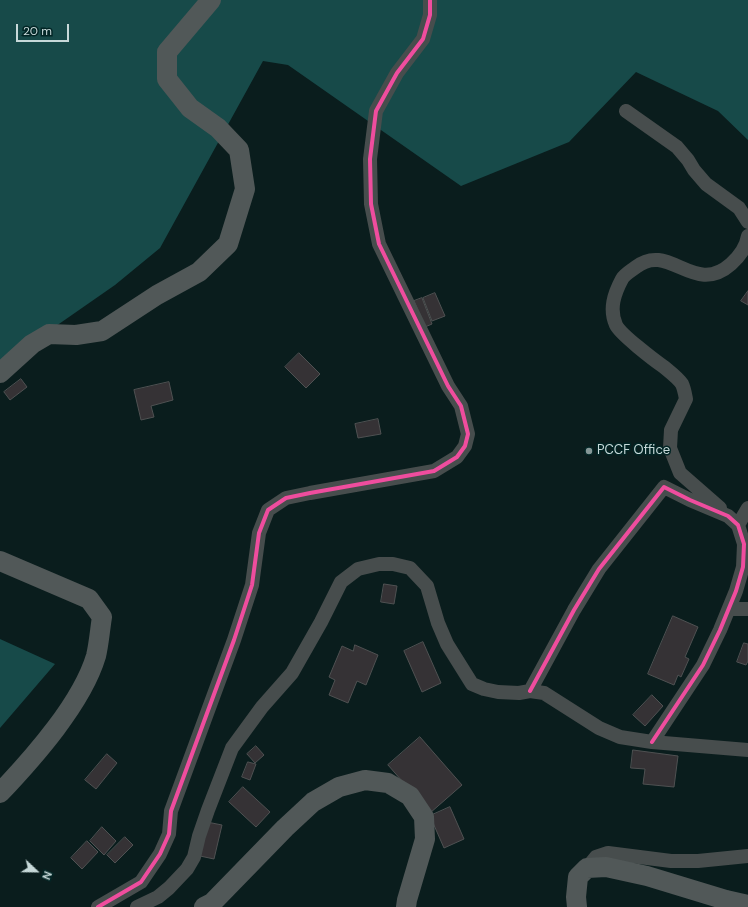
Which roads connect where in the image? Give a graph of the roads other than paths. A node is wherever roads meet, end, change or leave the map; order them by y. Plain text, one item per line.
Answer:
1 (211, 0) edge
2 (430, 0) edge
3 (626, 111) dead end
4 (748, 222) edge
5 (748, 236) edge
6 (0, 373) edge
7 (748, 508) edge
8 (733, 520) junction
9 (0, 561) edge
10 (729, 609) junction
11 (748, 609) edge
12 (530, 692) junction
13 (652, 742) junction
14 (748, 750) edge
15 (0, 793) edge
16 (748, 856) edge
17 (587, 868) junction
18 (748, 905) edge
19 (98, 907) edge
20 (137, 907) edge
21 (204, 907) edge
22 (406, 907) edge
23 (577, 907) edge

1 - 6 main road
2 - 19 street
3 - 4 street
5 - 8 street
7 - 8 street
8 - 10 street
8 - 12 street
9 - 15 main road
10 - 11 street
10 - 13 street
12 - 13 street
12 - 20 street
13 - 14 street
16 - 17 street
17 - 18 main road
17 - 23 main road
21 - 22 main road

